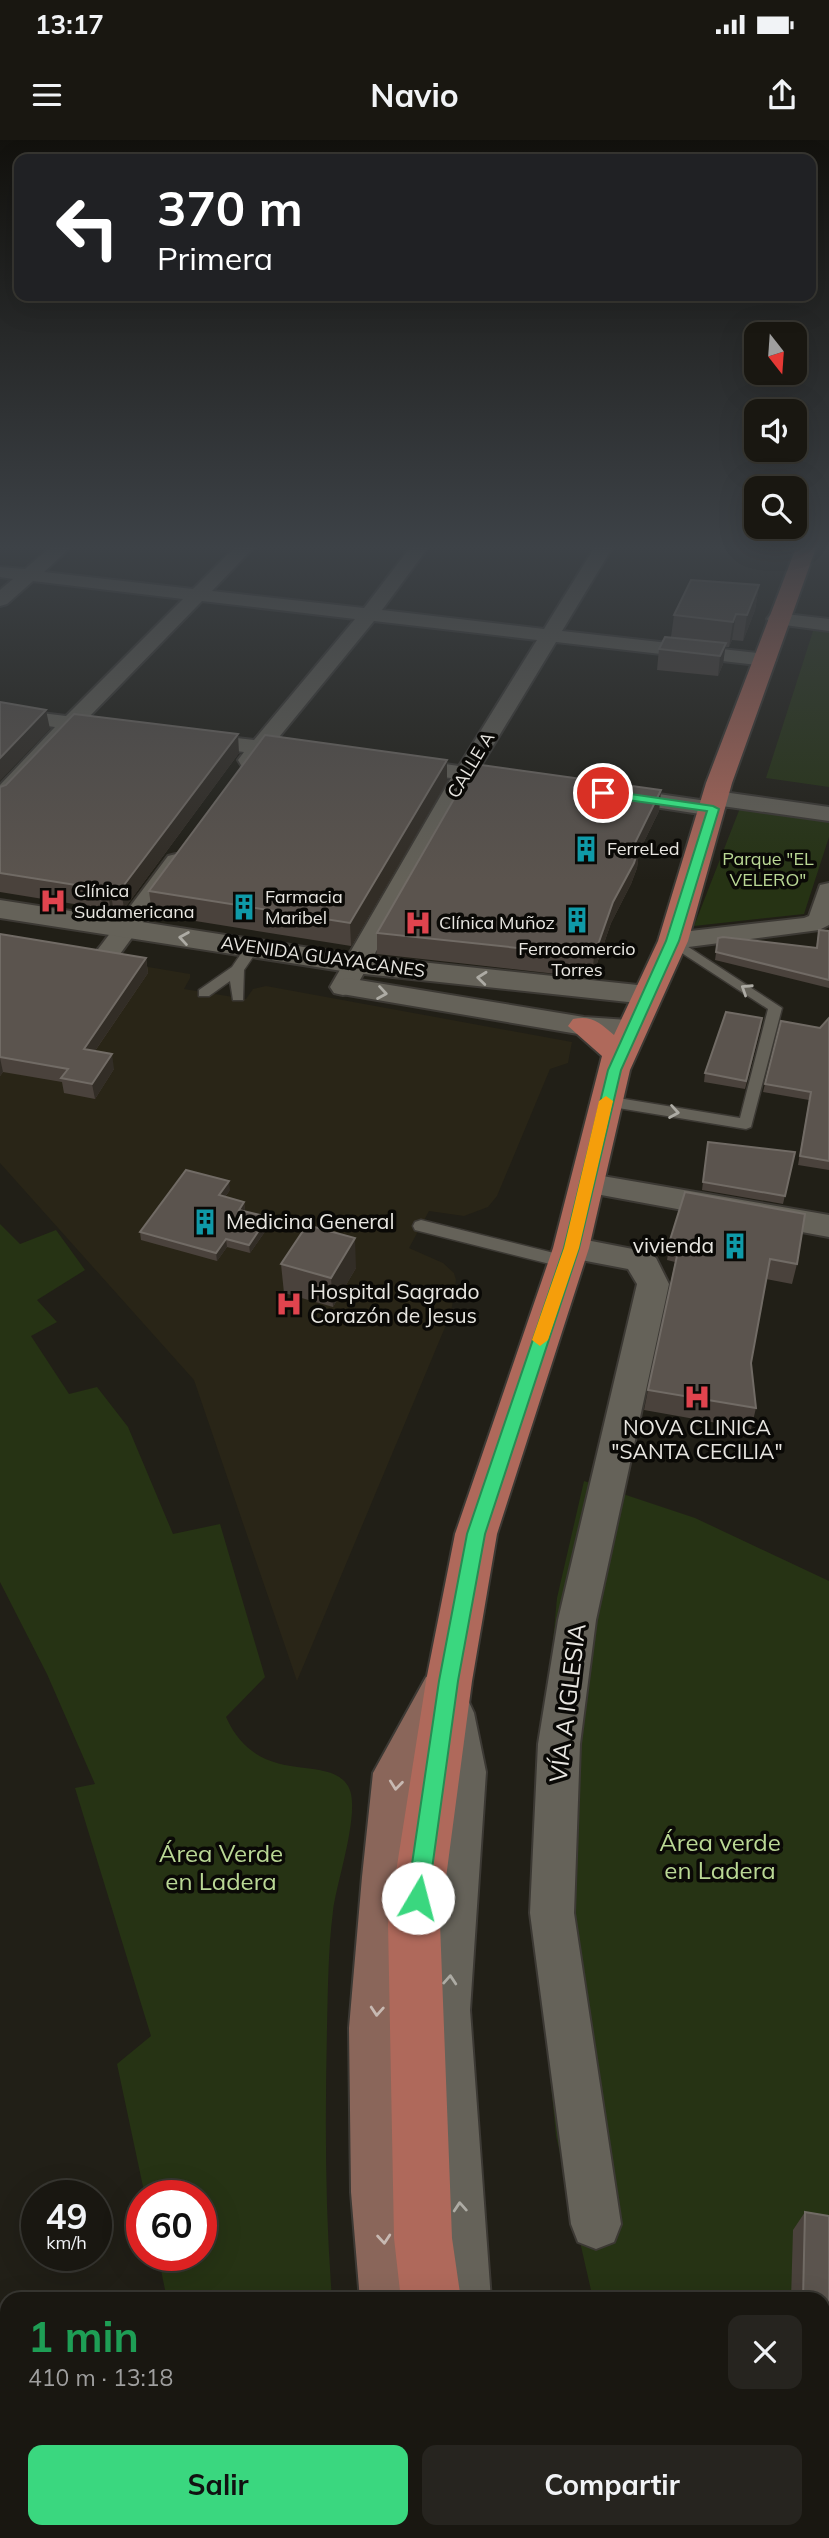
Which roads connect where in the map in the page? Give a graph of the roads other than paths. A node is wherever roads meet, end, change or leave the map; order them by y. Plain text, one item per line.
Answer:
1 (136, 657) edge
2 (333, 657) edge
3 (538, 657) edge
4 (741, 657) edge
5 (767, 657) edge
6 (766, 660) junction
7 (0, 714) edge
8 (70, 724) junction
9 (124, 730) edge
10 (178, 737) edge
11 (259, 746) junction
12 (327, 755) edge
13 (382, 763) edge
14 (465, 774) junction
15 (235, 778) edge
16 (534, 784) edge
17 (589, 791) edge
18 (716, 796) junction
19 (0, 798) edge
20 (829, 799) edge
21 (829, 814) edge
22 (189, 843) edge
23 (829, 890) edge
24 (0, 909) edge
25 (0, 931) edge
26 (119, 939) junction
27 (673, 941) junction
28 (242, 972) junction
29 (349, 976) junction
30 (204, 993) dead end
31 (647, 995) junction
32 (584, 1026) junction
33 (632, 1028) junction
34 (610, 1085) junction
35 (585, 1183) junction
36 (421, 1226) dead end
37 (829, 1226) edge
38 (569, 1255) junction
39 (445, 1703) junction
40 (596, 2224) dead end
41 (389, 2292) edge
42 (430, 2292) edge
43 (465, 2292) edge

1 - 8 street
2 - 11 street
3 - 14 street, CALLE A
4 - 6 street
5 - 6 main road
6 - 18 main road
7 - 8 street
8 - 9 street
8 - 19 street
10 - 11 street
11 - 12 street
11 - 15 street
13 - 14 street
14 - 16 street
14 - 29 street, CALLE A
17 - 18 street
18 - 20 street
18 - 21 street
18 - 27 main road
22 - 26 street
23 - 27 street
24 - 26 street, AVENIDA GUAYACANES
25 - 26 street, AVENIDA GUAYACANES
26 - 28 street, AVENIDA GUAYACANES
27 - 31 main road
34 -> 27 lane
28 - 29 street, AVENIDA GUAYACANES
28 - 30 lane
31 -> 29 street, AVENIDA GUAYACANES
29 -> 32 street, AVENIDA GUAYACANES
31 - 33 main road
32 - 33 street, AVENIDA GUAYACANES
32 - 34 main road
33 - 34 main road
34 - 35 main road
35 - 37 street
35 - 38 main road
36 - 38 lane
38 - 39 main road
38 - 40 street, VÍA A IGLESIA
39 -> 41 main road
39 - 42 main road
43 -> 39 street

